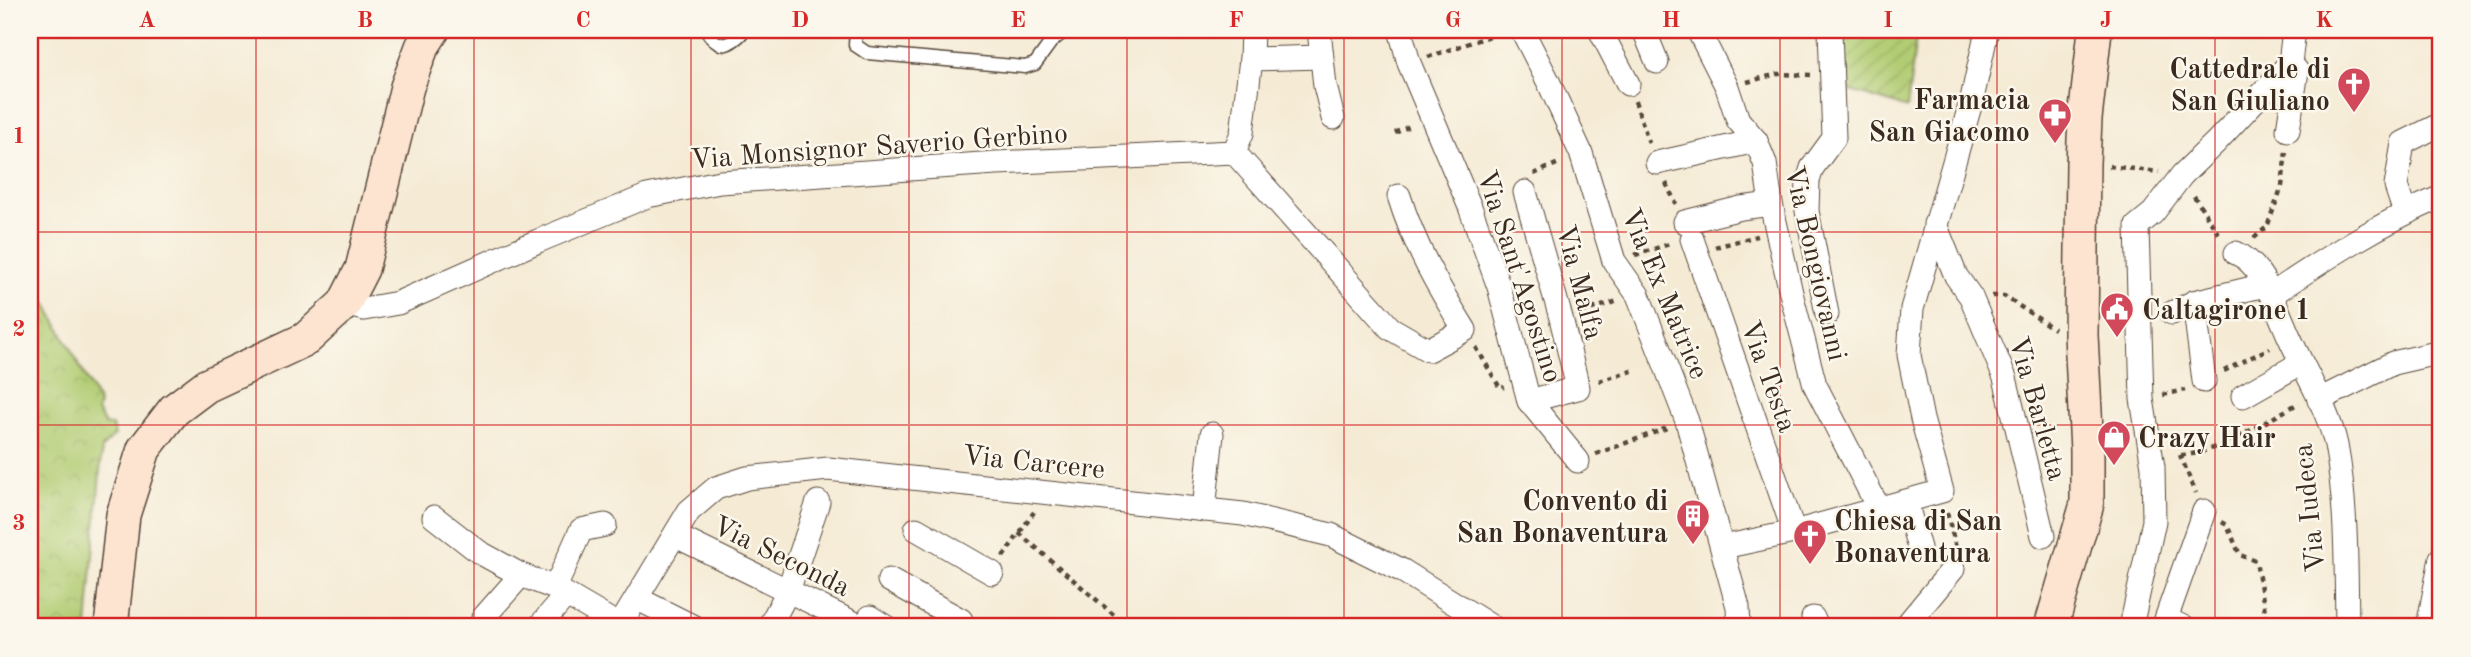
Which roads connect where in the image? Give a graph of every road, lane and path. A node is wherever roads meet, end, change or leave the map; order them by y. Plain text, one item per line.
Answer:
1 (432, 30) edge
2 (706, 30) edge
3 (746, 30) edge
4 (856, 30) edge
5 (1066, 30) edge
6 (1225, 30) edge
7 (1319, 30) edge
8 (1400, 30) edge
9 (1510, 30) edge
10 (1522, 30) edge
11 (1600, 30) edge
12 (1644, 30) edge
13 (1698, 30) edge
14 (1830, 30) edge
15 (1987, 30) edge
16 (2095, 30) edge
17 (2294, 30) edge
18 (1252, 31) edge
19 (1321, 57) junction
20 (1251, 59) junction
21 (1657, 62) dead end
22 (1409, 63) junction
23 (2290, 63) junction
24 (1833, 76) junction
25 (1628, 84) dead end
26 (1727, 88) junction
27 (1333, 118) dead end
28 (2441, 124) edge
29 (2288, 130) joint
30 (1756, 141) junction
31 (1234, 152) junction
32 (1657, 163) dead end
33 (2084, 163) junction
34 (2182, 174) junction
35 (1525, 192) dead end
36 (1399, 196) dead end
37 (2441, 197) edge
38 (1771, 204) junction
39 (2405, 213) junction
40 (1935, 224) junction
41 (1779, 230) junction
42 (1691, 238) junction
43 (2236, 253) junction
44 (1623, 259) dead end
45 (2268, 290) junction
46 (1637, 295) junction
47 (1971, 297) junction
48 (2194, 302) junction
49 (344, 304) junction
50 (2172, 313) dead end
51 (1827, 314) dead end
52 (1561, 318) junction
53 (1465, 330) junction
54 (2081, 335) junction
55 (2441, 352) edge
56 (2301, 363) junction
57 (1635, 370) dead end
58 (2204, 381) dead end
59 (1578, 388) junction
60 (1527, 392) junction
61 (2243, 396) dead end
62 (2318, 397) junction
63 (1688, 421) junction
64 (1212, 434) dead end
65 (2152, 455) junction
66 (2180, 456) junction
67 (1578, 461) joint
68 (1942, 491) junction
69 (818, 502) dead end
70 (1906, 502) junction
71 (1880, 509) junction
72 (1204, 510) junction
73 (2204, 511) junction
74 (434, 517) dead end
75 (605, 525) dead end
76 (916, 529) dead end
77 (1794, 532) junction
78 (1019, 534) dead end
79 (676, 536) junction
80 (2043, 536) dead end
81 (1723, 547) junction
82 (1919, 548) dead end
83 (2441, 558) edge
84 (1953, 569) joint
85 (992, 573) dead end
86 (521, 575) junction
87 (890, 580) dead end
88 (561, 591) junction
89 (788, 591) junction
90 (638, 599) junction
91 (483, 618) dead end
92 (961, 620) dead end
93 (2432, 622) edge
94 (871, 625) edge
95 (620, 626) edge
96 (111, 627) edge
97 (539, 627) edge
98 (694, 627) edge
99 (769, 627) edge
100 (1128, 627) edge
101 (1492, 627) edge
102 (1739, 627) edge
103 (1905, 627) edge
104 (2051, 627) edge
105 (2131, 627) edge
106 (2183, 627) edge
107 (2274, 627) edge
108 (2347, 627) edge

1 - 49 main road
2 - 3 lane
4 - 5 lane
6 - 18 lane
7 - 19 street
8 - 22 street, Via Sant'Agostino
9 - 22 path
10 - 46 street, Via Ex Matrice
11 - 25 street
12 - 21 street
13 - 26 street, Via Bongiovanni
14 - 24 street
15 - 40 street
16 - 33 main road
17 - 23 street
18 - 20 street
19 - 20 street
19 - 27 street
20 - 31 street
22 - 60 street, Via Sant'Agostino
23 - 29 street
23 - 34 street
24 - 26 path
24 - 51 street
26 - 30 street, Via Bongiovanni
28 - 39 street
29 - 43 path
30 - 32 street
30 - 38 street, Via Bongiovanni
31 - 49 street, Via Monsignor Saverio Gerbino
31 - 53 street
33 - 34 path
33 - 54 main road
34 - 43 path
34 - 65 street
35 - 52 street, Via Malfa
36 - 53 street
37 - 39 street
38 - 41 street, Via Bongiovanni
38 - 42 street
39 - 45 street
40 - 47 street, Via Barletta
40 - 68 street
41 - 42 path
41 - 71 street, Via Bongiovanni
42 - 44 path
42 - 77 street, Via Testa
43 - 45 street, Via Iudeca
45 - 48 street
45 - 56 street, Via Iudeca
46 - 52 path
46 - 63 street, Via Ex Matrice
47 - 54 path
47 - 80 street, Via Barletta
48 - 50 street
48 - 58 street
49 - 96 main road
52 - 59 street, Via Malfa
53 - 60 path
54 - 104 main road
55 - 62 street
56 - 61 street
56 - 62 street, Via Iudeca
57 - 59 path
59 - 60 street
60 - 67 street, Via Sant'Agostino
62 - 66 path
62 - 108 street, Via Iudeca
63 - 67 path
63 - 81 street, Via Ex Matrice
64 - 72 street
65 - 66 path
65 - 105 street
66 - 73 path
68 - 70 street
68 - 84 path
69 - 89 street
70 - 71 street
70 - 82 street
71 - 77 street
72 - 79 street, Via Carcere
72 - 101 street, Via Carcere
73 - 106 street
73 - 107 path
74 - 86 street
75 - 88 street
76 - 85 street
77 - 81 street
78 - 100 path
79 - 89 street, Via Seconda
79 - 90 street, Via Carcere
81 - 102 street
83 - 93 street
84 - 103 street
86 - 88 street
86 - 91 street
87 - 92 street
88 - 95 street
88 - 97 street
89 - 94 street, Via Seconda
89 - 99 street
90 - 95 street, Via Carcere
90 - 98 street

